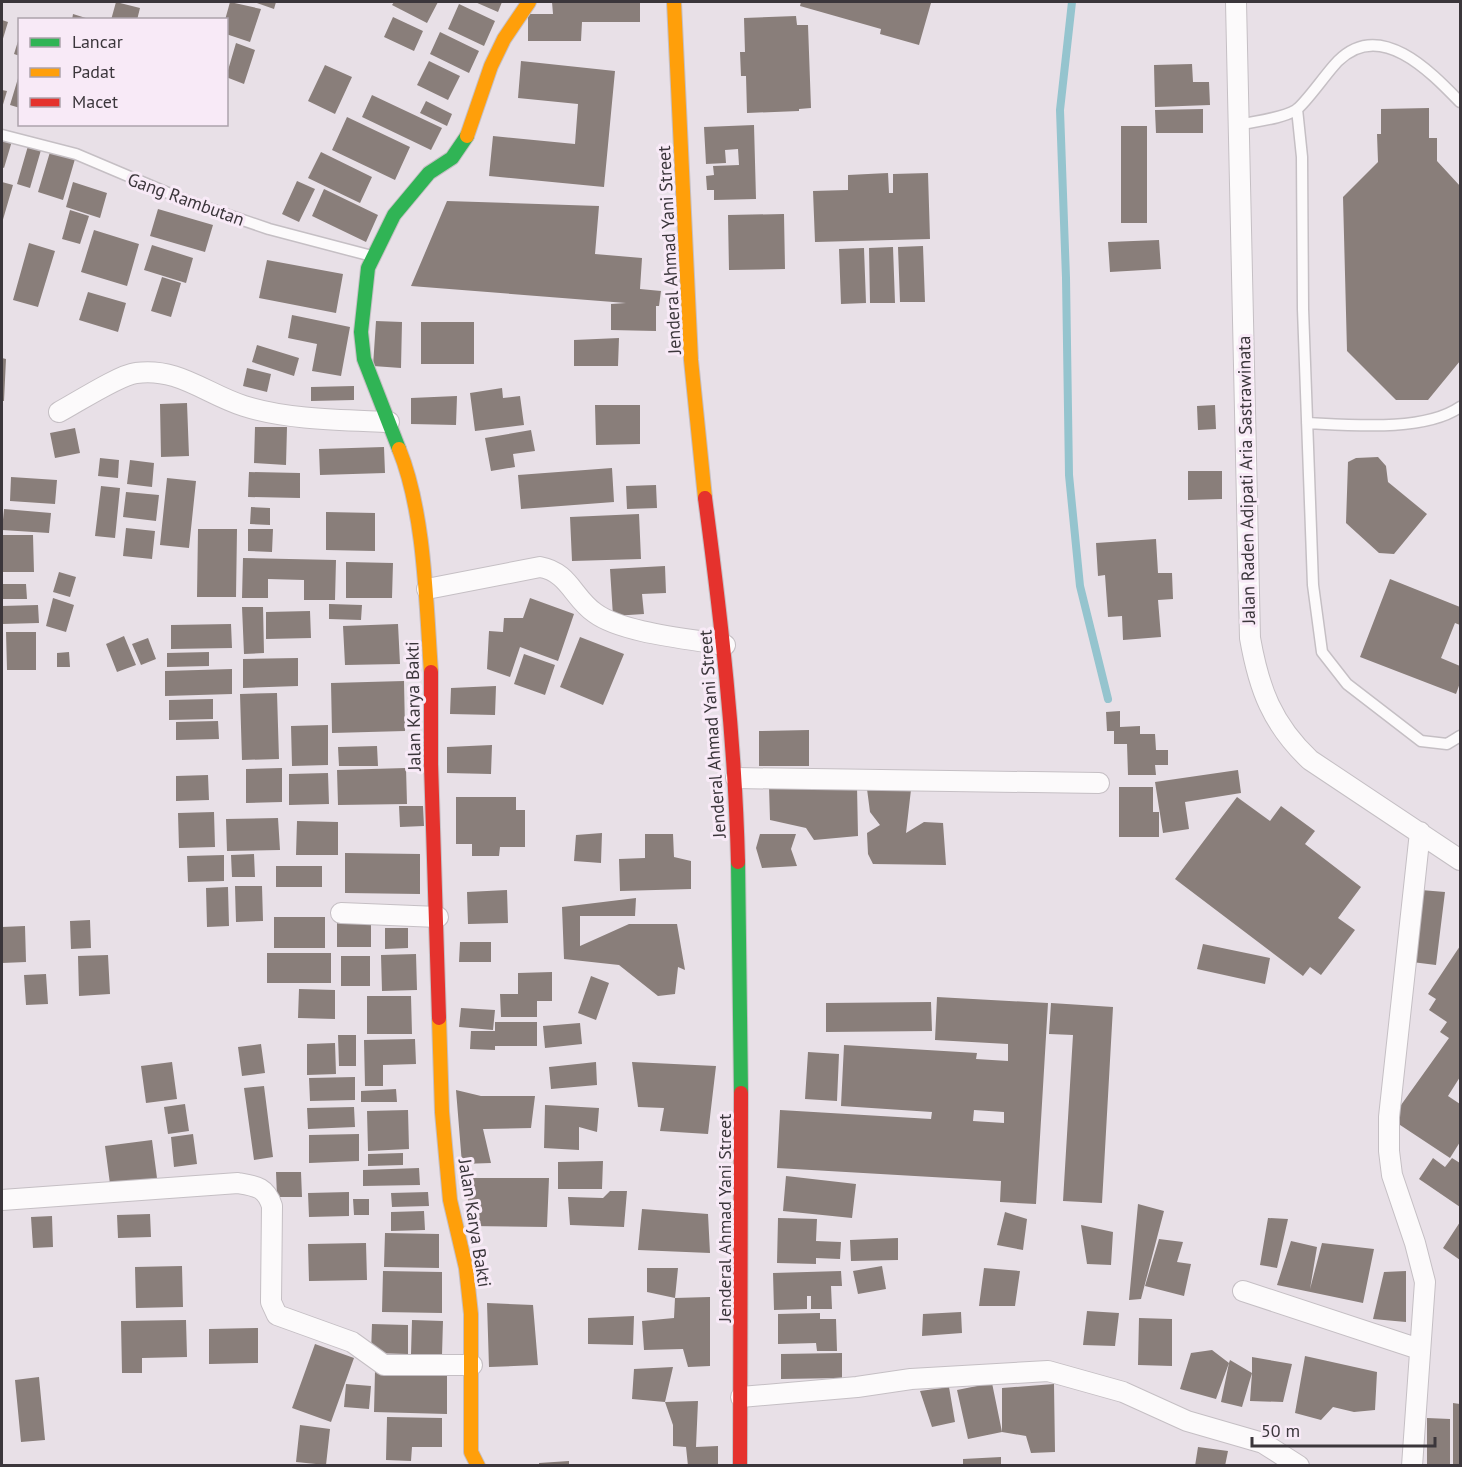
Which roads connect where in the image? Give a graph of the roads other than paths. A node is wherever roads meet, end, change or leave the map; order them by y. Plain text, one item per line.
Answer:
1 (529, 2) edge
2 (674, 2) edge
3 (1236, 2) edge
4 (1461, 102) edge
5 (1297, 110) junction
6 (1238, 125) junction
7 (2, 135) edge
8 (372, 256) junction
9 (1461, 407) edge
10 (59, 412) dead end
11 (389, 422) junction
12 (1307, 423) junction
13 (427, 589) junction
14 (725, 645) junction
15 (1461, 736) edge
16 (736, 778) junction
17 (1099, 783) dead end
18 (1420, 832) junction
19 (1461, 860) edge
20 (341, 913) dead end
21 (438, 917) junction
22 (2, 1200) edge
23 (1243, 1291) dead end
24 (1419, 1349) junction
25 (471, 1365) junction
26 (741, 1397) junction
27 (478, 1466) edge
28 (740, 1466) edge
29 (1299, 1466) edge
30 (1412, 1466) edge

1 - 8 main road, Jalan Karya Bakti
2 - 14 main road, Jenderal Ahmad Yani Street
3 - 6 street, Jalan Raden Adipati Aria Sastrawinata
4 - 5 lane
5 - 6 lane
5 - 12 lane
6 - 18 street, Jalan Raden Adipati Aria Sastrawinata
7 - 8 lane, Gang Rambutan
8 - 11 main road, Jalan Karya Bakti
9 - 12 lane
10 - 11 street
11 - 13 main road, Jalan Karya Bakti
12 - 15 lane
13 - 14 street
13 - 21 main road, Jalan Karya Bakti
14 - 16 main road, Jenderal Ahmad Yani Street
16 - 17 street
16 - 26 main road, Jenderal Ahmad Yani Street
18 - 19 street, Jalan Raden Adipati Aria Sastrawinata
18 - 24 street
20 - 21 street
21 - 25 main road, Jalan Karya Bakti
22 - 25 street
23 - 24 street
24 - 30 street
25 - 27 main road, Jalan Karya Bakti
26 - 28 main road, Jenderal Ahmad Yani Street
26 - 29 street

